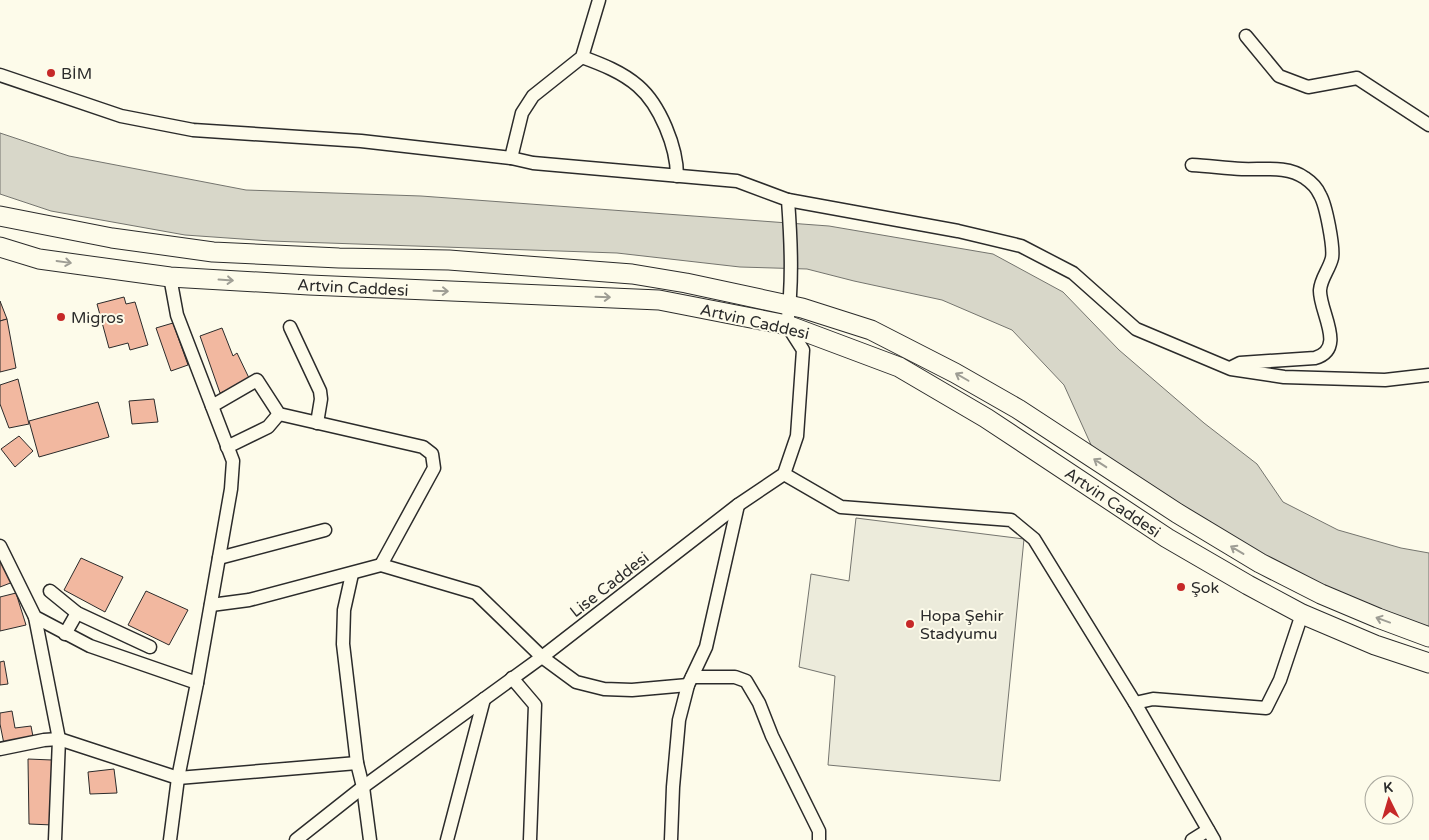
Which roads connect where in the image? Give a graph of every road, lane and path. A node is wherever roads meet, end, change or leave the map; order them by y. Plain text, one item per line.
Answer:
1 (599, 0) edge
2 (1246, 36) dead end
3 (582, 57) junction
4 (0, 75) edge
5 (1429, 125) edge
6 (511, 158) junction
7 (1192, 164) dead end
8 (677, 176) junction
9 (788, 200) junction
10 (0, 216) edge
11 (0, 247) edge
12 (0, 255) edge
13 (39, 259) junction
14 (170, 277) junction
15 (790, 306) junction
16 (787, 325) junction
17 (290, 326) dead end
18 (1231, 369) junction
19 (1429, 375) edge
20 (212, 406) junction
21 (279, 414) junction
22 (317, 423) junction
23 (227, 447) junction
24 (784, 474) junction
25 (738, 505) junction
26 (325, 530) dead end
27 (0, 546) edge
28 (219, 558) junction
29 (381, 565) junction
30 (352, 574) junction
31 (50, 591) dead end
32 (211, 605) junction
33 (77, 612) junction
34 (1302, 614) junction
35 (34, 617) junction
36 (65, 634) junction
37 (1429, 637) edge
38 (150, 647) dead end
39 (542, 657) junction
40 (1429, 663) edge
41 (512, 678) junction
42 (690, 681) junction
43 (197, 683) junction
44 (484, 698) junction
45 (1135, 703) junction
46 (59, 738) junction
47 (0, 749) edge
48 (358, 763) junction
49 (178, 778) junction
50 (363, 787) junction
51 (1211, 835) edge
52 (55, 840) edge
53 (170, 840) edge
54 (296, 840) edge
55 (370, 840) edge
56 (447, 840) edge
57 (530, 840) edge
58 (671, 840) edge
59 (819, 840) edge
60 (1192, 840) edge

1 - 3 street
2 - 5 street
3 - 6 street
3 - 8 street
4 - 6 street
6 - 8 street
7 - 18 street
8 - 9 street
9 - 15 street
9 - 18 street
10 - 15 highway, Artvin Caddesi
11 - 13 highway, Artvin Caddesi
12 - 13 street
13 -> 14 highway, Artvin Caddesi
14 -> 16 highway, Artvin Caddesi
14 - 20 street
15 - 16 street
37 -> 15 highway, Artvin Caddesi
16 - 24 street
16 - 34 highway, Artvin Caddesi
17 - 22 street
18 - 19 street
20 - 21 street
20 - 23 street
21 - 22 street
21 - 23 street
22 - 29 street
23 - 28 street
24 - 25 street, Lise Caddesi
24 - 45 street
25 - 39 street, Lise Caddesi
25 - 42 street
26 - 28 street
27 - 35 street
28 - 32 street
29 - 30 street
29 - 39 street
30 - 32 street
30 - 48 street
31 - 33 street
32 - 43 street
33 - 36 street
33 - 38 street
34 - 40 highway, Artvin Caddesi
34 - 45 street
35 - 36 street
35 - 46 street
36 - 43 street
39 - 41 street, Lise Caddesi
39 - 42 street
41 - 44 street, Lise Caddesi
41 - 57 street
42 - 58 street
42 - 59 street
43 - 49 street
44 - 50 street, Lise Caddesi
44 - 56 street
45 - 51 street
46 - 47 street
46 - 49 street
46 - 52 street
48 - 49 street
48 - 50 street
49 - 53 street
50 - 54 street, Lise Caddesi
50 - 55 street
51 - 60 street

